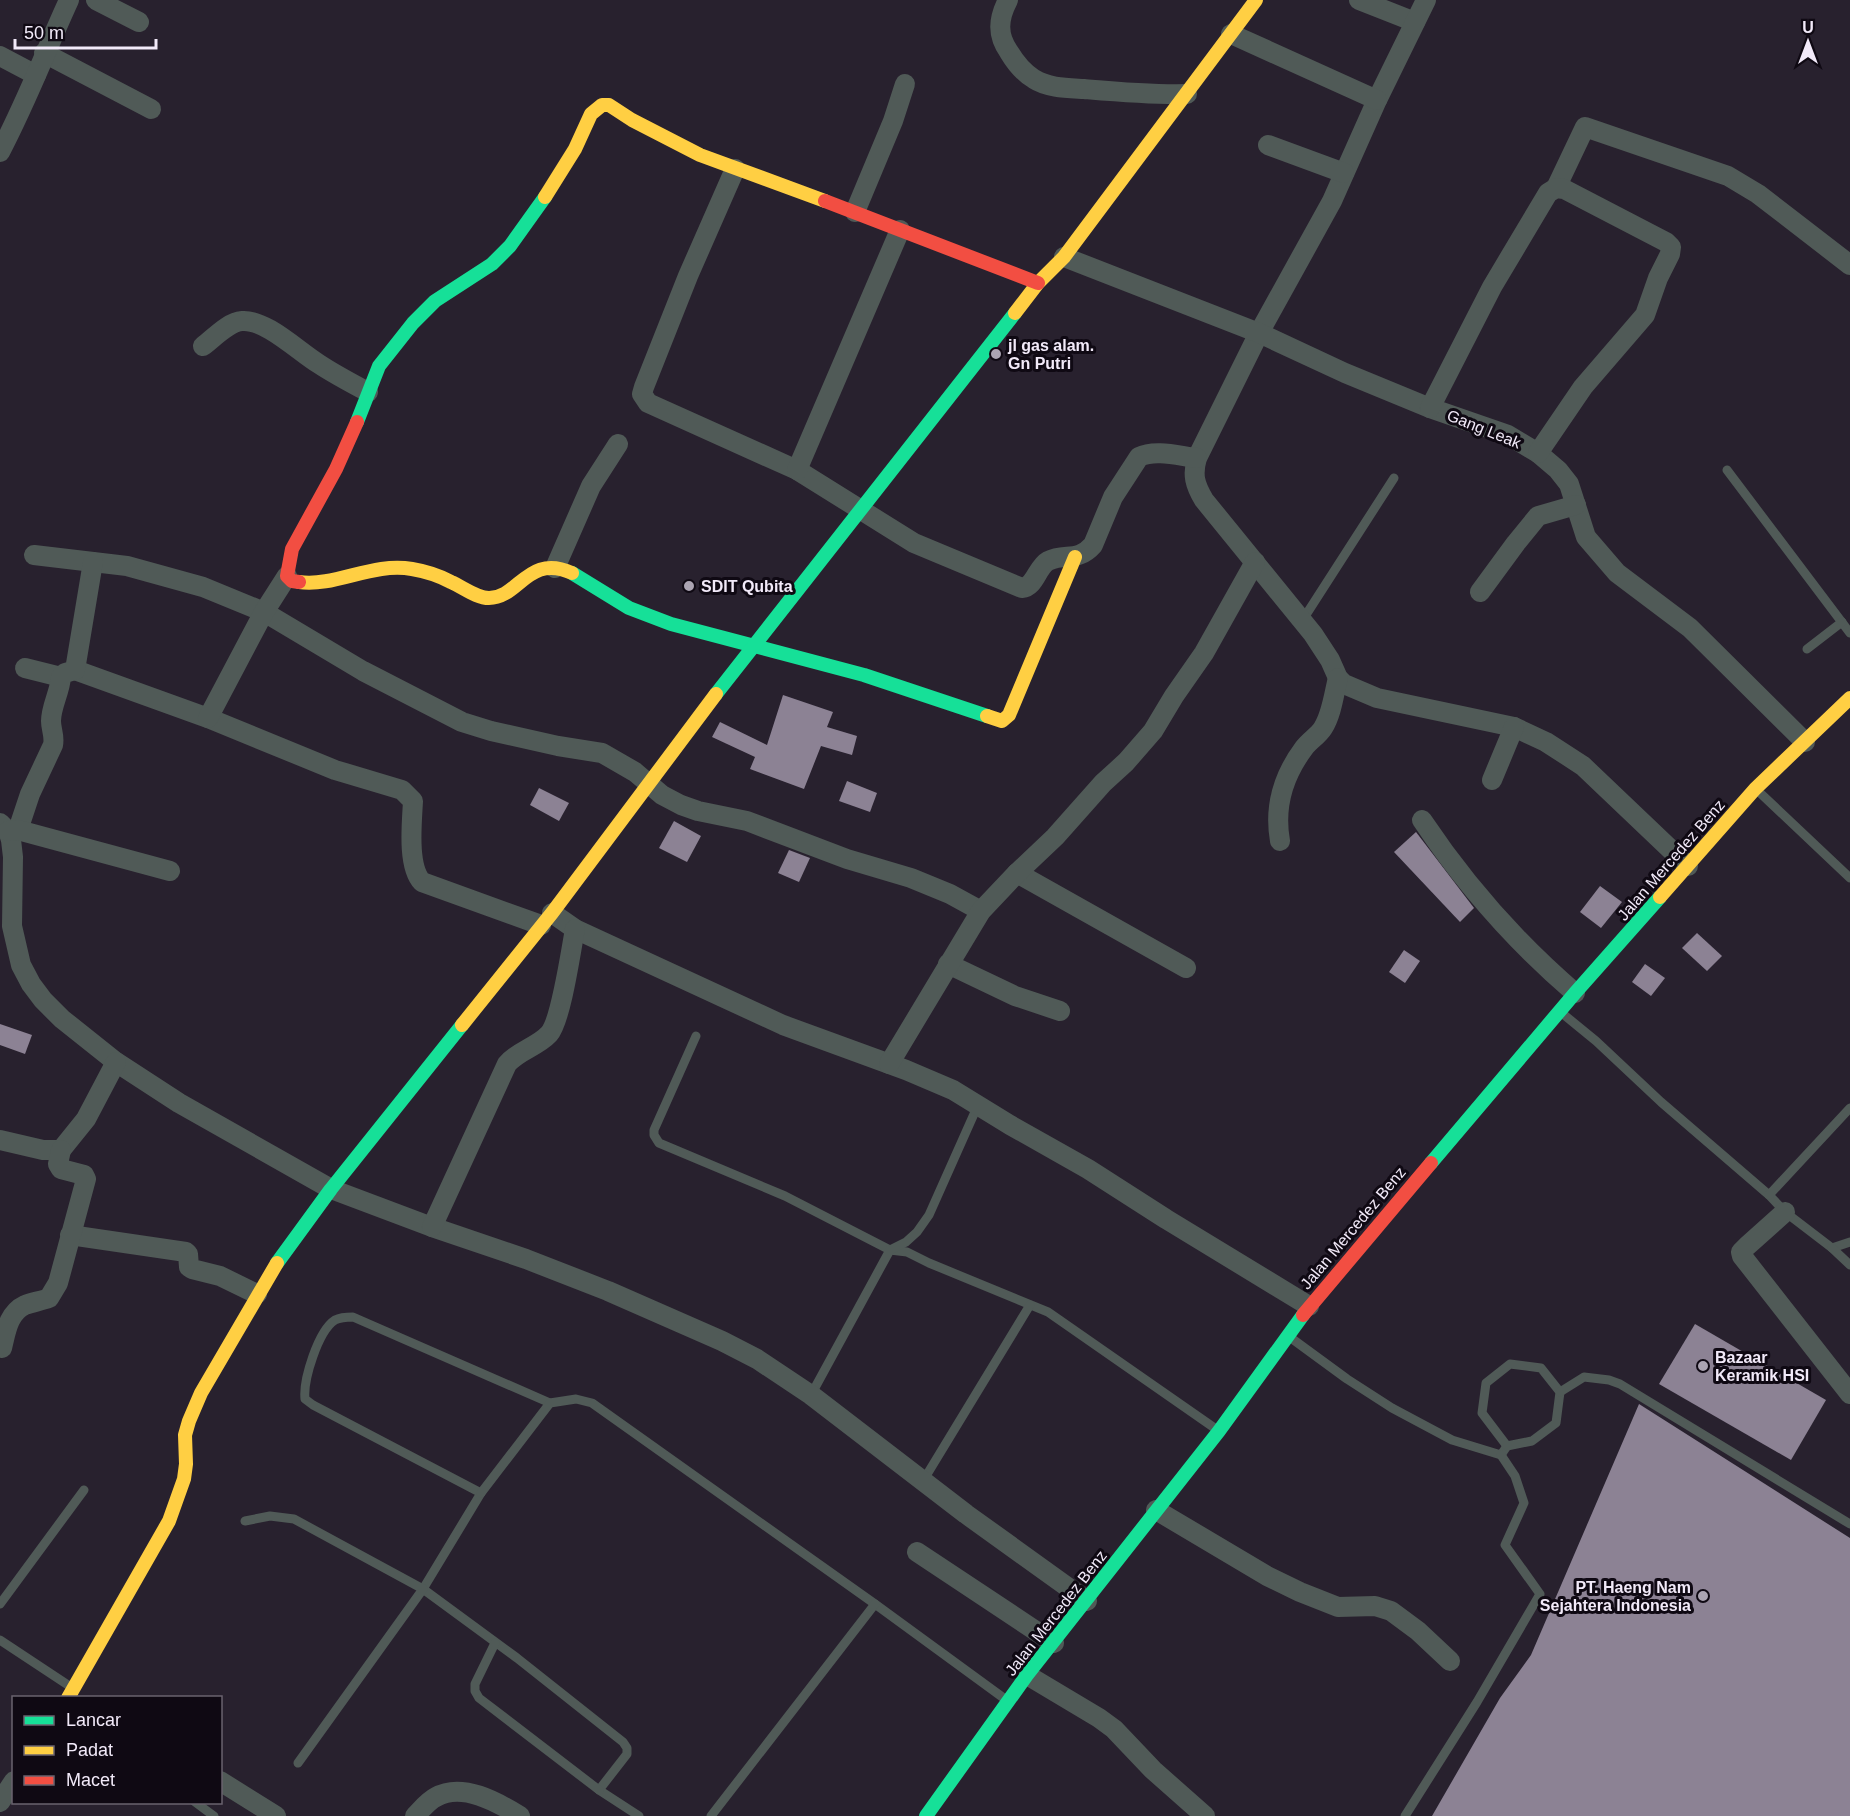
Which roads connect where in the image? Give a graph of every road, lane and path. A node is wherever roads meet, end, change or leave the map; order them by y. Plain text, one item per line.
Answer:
1 (69, 0) edge
2 (96, 0) edge
3 (1008, 0) edge
4 (1256, 0) edge
5 (1359, 0) edge
6 (1426, 0) edge
7 (139, 22) dead end
8 (1415, 22) junction
9 (1231, 34) junction
10 (44, 53) junction
11 (0, 56) edge
12 (36, 75) junction
13 (904, 84) dead end
14 (1187, 94) junction
15 (1377, 100) junction
16 (151, 109) dead end
17 (1268, 145) dead end
18 (0, 152) edge
19 (735, 169) junction
20 (1344, 173) junction
21 (1556, 188) junction
22 (855, 212) junction
23 (900, 230) junction
24 (1064, 257) junction
25 (1850, 265) edge
26 (1038, 283) junction
27 (1259, 333) junction
28 (203, 346) dead end
29 (368, 392) junction
30 (1430, 408) junction
31 (618, 444) dead end
32 (1538, 453) junction
33 (1197, 458) junction
34 (796, 470) junction
35 (1727, 470) dead end
36 (1394, 478) dead end
37 (1576, 505) junction
38 (861, 510) junction
39 (34, 555) dead end
40 (1075, 557) junction
41 (93, 562) junction
42 (1255, 562) junction
43 (555, 568) junction
44 (286, 576) junction
45 (1480, 592) dead end
46 (264, 612) junction
47 (1302, 621) junction
48 (1842, 622) junction
49 (1850, 633) edge
50 (752, 645) junction
51 (1807, 649) dead end
52 (25, 668) dead end
53 (68, 673) junction
54 (1338, 678) junction
55 (1847, 707) edge
56 (208, 718) junction
57 (1515, 727) junction
58 (1805, 742) junction
59 (1492, 780) dead end
60 (649, 785) junction
61 (1755, 789) junction
62 (1422, 820) dead end
63 (9, 828) edge
64 (1280, 841) dead end
65 (1688, 866) junction
66 (170, 871) dead end
67 (1017, 873) junction
68 (1850, 878) edge
69 (981, 911) junction
70 (547, 919) junction
71 (575, 929) junction
72 (948, 964) junction
73 (1186, 968) dead end
74 (1575, 993) junction
75 (1060, 1011) dead end
76 (1559, 1012) junction
77 (696, 1036) dead end
78 (116, 1062) junction
79 (889, 1064) junction
80 (978, 1105) junction
81 (1850, 1108) edge
82 (0, 1140) edge
83 (61, 1150) junction
84 (331, 1190) junction
85 (1769, 1195) junction
86 (1785, 1212) junction
87 (432, 1227) junction
88 (70, 1235) junction
89 (1850, 1242) edge
90 (1832, 1248) junction
91 (890, 1250) junction
92 (1850, 1265) edge
93 (257, 1294) junction
94 (1030, 1305) junction
95 (1309, 1306) junction
96 (1289, 1336) junction
97 (2, 1348) dead end
98 (1560, 1392) junction
99 (1850, 1394) edge
100 (812, 1395) junction
101 (550, 1403) junction
102 (1219, 1431) junction
103 (1507, 1446) junction
104 (1501, 1455) junction
105 (924, 1481) junction
106 (84, 1490) dead end
107 (481, 1493) junction
108 (1156, 1510) junction
109 (245, 1521) dead end
110 (1850, 1524) edge
111 (917, 1552) dead end
112 (423, 1589) junction
113 (1087, 1601) junction
114 (0, 1604) edge
115 (875, 1604) junction
116 (0, 1640) edge
117 (495, 1643) junction
118 (1054, 1643) junction
119 (1450, 1661) dead end
120 (1028, 1675) junction
121 (76, 1694) edge
122 (1008, 1701) junction
123 (298, 1763) dead end
124 (222, 1782) edge
125 (12, 1784) edge
126 (599, 1790) junction
127 (0, 1802) edge
128 (196, 1804) edge
129 (214, 1816) edge
130 (276, 1816) edge
131 (415, 1816) edge
132 (520, 1816) edge
133 (639, 1816) edge
134 (711, 1816) edge
135 (926, 1816) edge
136 (1205, 1816) edge
137 (1405, 1816) edge

1 - 10 street
2 - 7 street
3 - 14 street
4 - 9 street
5 - 8 street
6 - 8 street
8 - 15 street
9 - 14 street
9 - 15 street
10 - 12 street
10 - 16 street
11 - 12 street
12 - 18 street
13 - 22 street
14 - 24 street
15 - 20 street
17 - 20 street
19 - 22 street
19 - 29 street
19 - 34 street
20 - 27 street
21 - 25 street
21 - 30 street
21 - 32 street
22 - 23 street
23 - 26 street
23 - 34 street
24 - 26 street
24 - 27 street, Gang Leak
26 - 38 street
27 - 30 street, Gang Leak
27 - 33 street
28 - 29 street
29 - 44 street
30 - 32 street, Gang Leak
31 - 43 street
32 - 37 street, Gang Leak
33 - 40 street
33 - 42 street
34 - 38 street
35 - 48 lane
36 - 47 lane
37 - 45 street
37 - 58 street, Gang Leak
38 - 40 street
38 - 50 street
39 - 41 street
40 - 50 street
41 - 46 street
41 - 53 street
42 - 47 street
42 - 67 street
43 - 44 street
43 - 50 street
44 - 46 street
46 - 56 street
46 - 60 street
47 - 54 street
48 - 49 lane
48 - 51 lane
50 - 60 street
52 - 53 street
53 - 56 street
53 - 63 street
54 - 57 street
54 - 64 street
55 - 58 street, Jalan Mercedez Benz
56 - 70 street
57 - 59 street
57 - 65 street
58 - 61 street, Jalan Mercedez Benz
60 - 69 street
60 - 70 street
61 - 65 street, Jalan Mercedez Benz
61 - 68 lane
62 - 74 street
63 - 66 street
63 - 78 street
65 - 74 street, Jalan Mercedez Benz
67 - 69 street
67 - 73 street
69 - 72 street
70 - 71 street
70 - 84 street
71 - 79 street
71 - 87 street
72 - 75 street
72 - 79 street
74 - 76 street, Jalan Mercedez Benz
76 - 85 lane
76 - 95 street, Jalan Mercedez Benz
77 - 91 lane
78 - 83 street
78 - 84 street
79 - 80 street
80 - 91 lane
80 - 95 street
81 - 85 lane
82 - 83 street
83 - 88 street
84 - 87 street
84 - 93 street
85 - 86 lane
86 - 90 lane
86 - 99 street
87 - 100 street
88 - 93 street
88 - 97 street
89 - 90 lane
90 - 92 lane
91 - 94 lane
91 - 100 lane
93 - 121 street
94 - 102 lane
94 - 105 lane
95 - 96 street, Jalan Mercedez Benz
96 - 102 street, Jalan Mercedez Benz
96 - 104 lane
98 - 103 lane
98 - 103 lane
98 - 110 lane
100 - 105 street
101 - 107 lane
101 - 107 lane
101 - 115 lane
102 - 108 street, Jalan Mercedez Benz
103 - 104 lane
104 - 137 lane
105 - 113 street
106 - 114 lane
107 - 112 lane
108 - 113 street, Jalan Mercedez Benz
108 - 119 street
109 - 112 lane
111 - 118 street
112 - 117 lane
112 - 123 lane
113 - 118 street, Jalan Mercedez Benz
115 - 122 lane
115 - 134 lane
116 - 121 lane
117 - 126 lane
117 - 126 lane
118 - 120 street, Jalan Mercedez Benz
120 - 122 street, Jalan Mercedez Benz
120 - 136 street
122 - 135 street, Jalan Mercedez Benz
124 - 130 street
125 - 127 street
126 - 133 lane
128 - 129 lane
131 - 132 street

